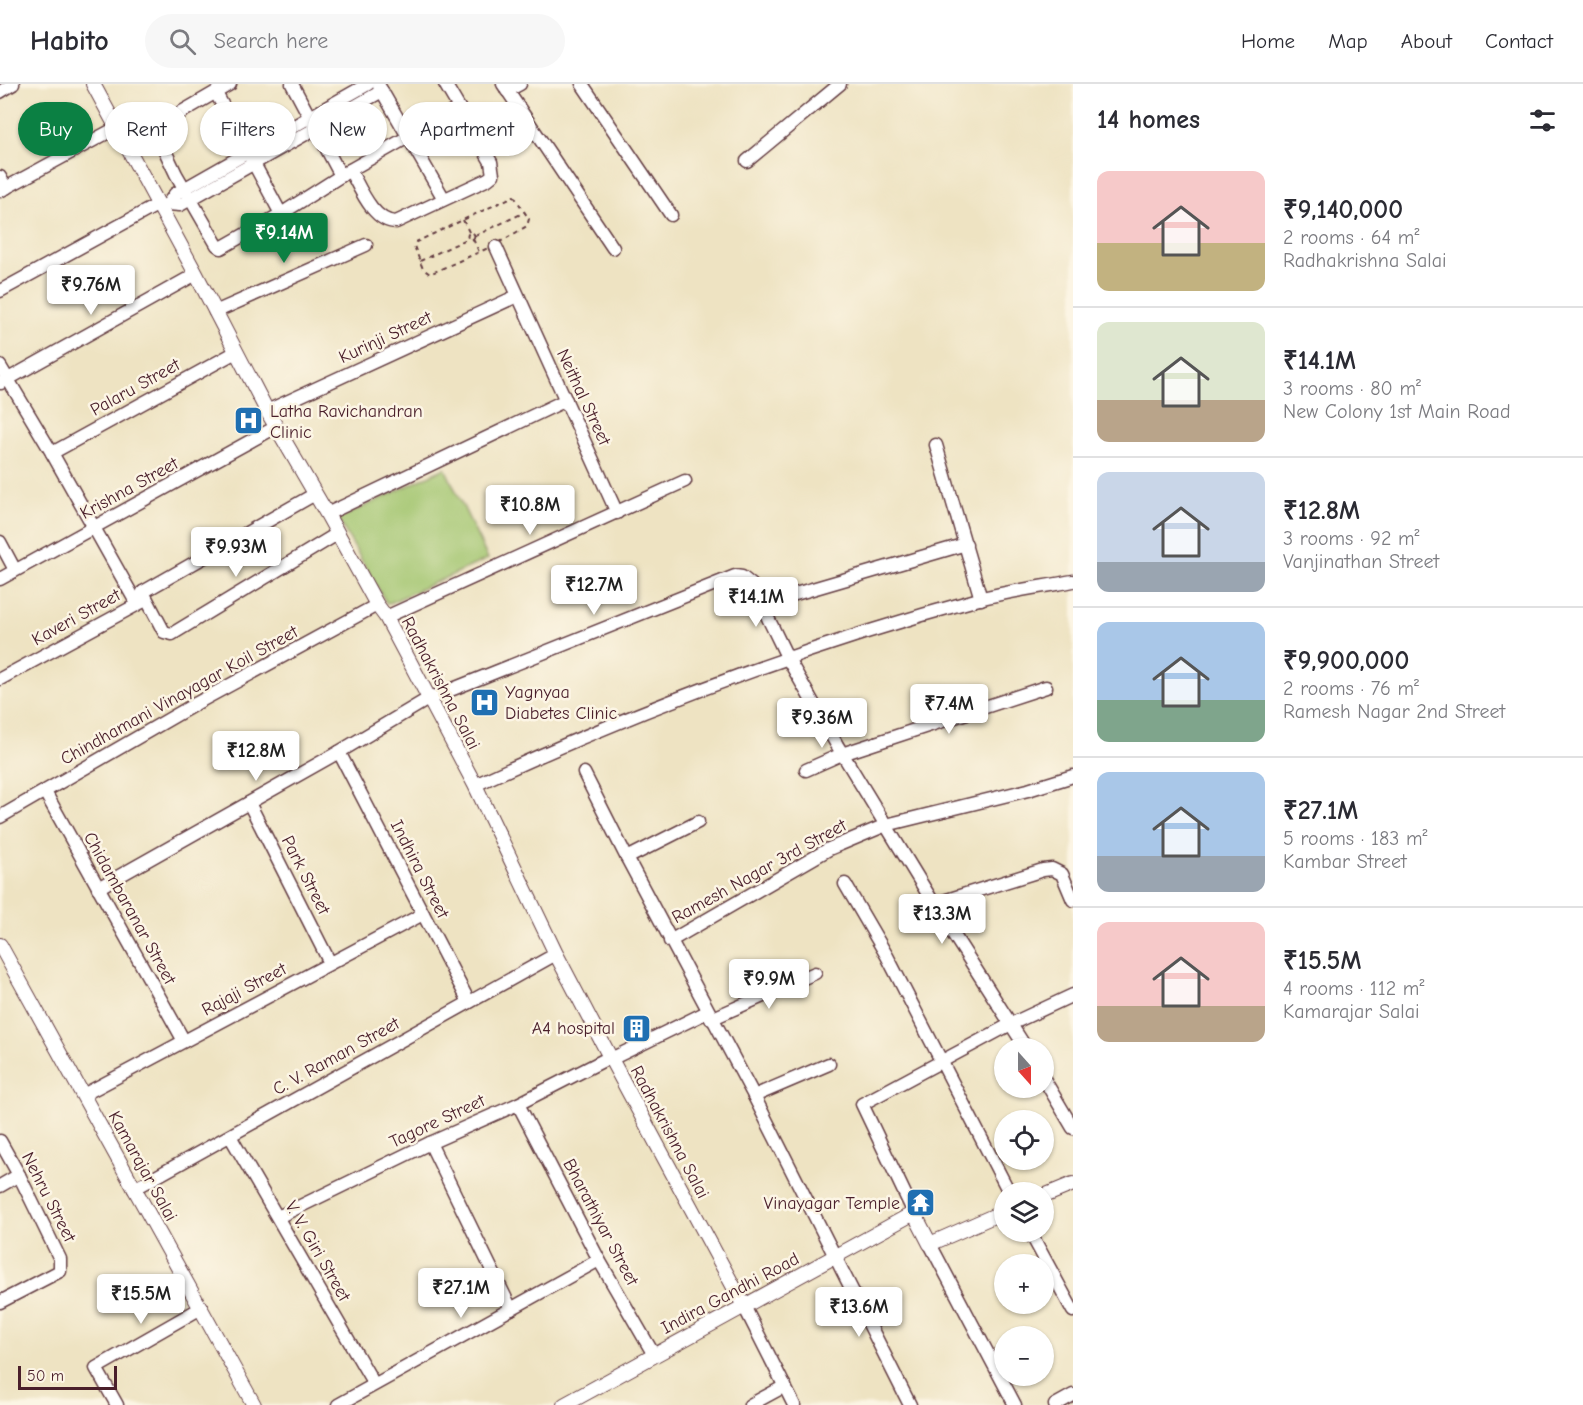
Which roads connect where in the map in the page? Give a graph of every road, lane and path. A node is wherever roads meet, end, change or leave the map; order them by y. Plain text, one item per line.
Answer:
1 (13, 84) edge
2 (93, 84) edge
3 (230, 84) edge
4 (292, 84) edge
5 (368, 84) edge
6 (446, 84) edge
7 (520, 84) edge
8 (582, 84) edge
9 (840, 84) edge
10 (380, 87) edge
11 (505, 88) edge
12 (0, 92) edge
13 (216, 93) junction
14 (342, 102) edge
15 (351, 102) edge
16 (456, 102) edge
17 (105, 107) edge
18 (308, 113) edge
19 (399, 120) edge
20 (308, 125) edge
21 (105, 134) edge
22 (399, 141) edge
23 (133, 156) edge
24 (334, 156) edge
25 (419, 156) edge
26 (487, 156) edge
27 (249, 158) junction
28 (747, 160) dead end
29 (345, 173) junction
30 (2, 185) edge
31 (188, 194) junction
32 (444, 199) junction
33 (162, 206) junction
34 (525, 212) junction
35 (281, 214) junction
36 (671, 215) dead end
37 (463, 219) junction
38 (470, 234) junction
39 (469, 238) junction
40 (474, 238) junction
41 (366, 245) dead end
42 (496, 247) dead end
43 (613, 248) dead end
44 (479, 252) junction
45 (420, 261) junction
46 (196, 274) junction
47 (0, 291) edge
48 (518, 296) junction
49 (216, 312) junction
50 (236, 352) junction
51 (0, 366) edge
52 (4, 382) edge
53 (566, 400) junction
54 (267, 411) junction
55 (276, 427) junction
56 (936, 445) dead end
57 (52, 453) junction
58 (685, 481) dead end
59 (315, 494) junction
60 (617, 513) junction
61 (327, 514) junction
62 (94, 528) junction
63 (337, 534) junction
64 (0, 542) edge
65 (966, 544) junction
66 (15, 570) junction
67 (0, 579) edge
68 (1073, 581) edge
69 (143, 592) junction
70 (981, 599) junction
71 (137, 604) junction
72 (761, 604) junction
73 (377, 605) junction
74 (386, 618) junction
75 (787, 657) junction
76 (0, 679) edge
77 (1046, 687) dead end
78 (428, 699) junction
79 (339, 752) junction
80 (842, 754) junction
81 (806, 770) dead end
82 (584, 773) dead end
83 (1073, 777) edge
84 (475, 786) junction
85 (45, 792) junction
86 (249, 803) junction
87 (0, 817) edge
88 (698, 822) dead end
89 (886, 825) junction
90 (627, 858) junction
91 (845, 884) dead end
92 (98, 888) junction
93 (1073, 900) edge
94 (934, 904) junction
95 (423, 914) junction
96 (670, 941) junction
97 (0, 945) edge
98 (556, 954) junction
99 (330, 963) junction
100 (815, 973) dead end
101 (1073, 995) edge
102 (469, 1002) junction
103 (709, 1016) junction
104 (1011, 1024) junction
105 (1020, 1038) edge
106 (184, 1041) junction
107 (610, 1058) junction
108 (940, 1061) junction
109 (829, 1064) dead end
110 (83, 1095) junction
111 (754, 1096) junction
112 (1054, 1096) edge
113 (518, 1104) junction
114 (1073, 1128) edge
115 (230, 1136) junction
116 (0, 1141) edge
117 (430, 1143) junction
118 (19, 1175) junction
119 (1004, 1182) edge
120 (1073, 1184) edge
121 (0, 1186) edge
122 (134, 1189) junction
123 (1054, 1192) edge
124 (914, 1213) junction
125 (994, 1216) edge
126 (278, 1217) junction
127 (1035, 1242) edge
128 (930, 1244) junction
129 (834, 1257) junction
130 (599, 1260) junction
131 (0, 1302) edge
132 (744, 1306) junction
133 (201, 1308) junction
134 (511, 1309) junction
135 (1073, 1311) edge
136 (654, 1355) junction
137 (374, 1384) junction
138 (784, 1386) junction
139 (1073, 1395) edge
140 (117, 1405) edge
141 (254, 1405) edge
142 (338, 1405) edge
143 (564, 1405) edge
144 (750, 1405) edge
145 (794, 1405) edge
146 (910, 1405) edge
147 (1015, 1405) edge
148 (1055, 1405) edge

1 - 12 street
2 - 17 street, Radhakrishna Salai
3 - 13 street
4 - 18 street
5 - 14 street
6 - 16 street
7 - 11 street
8 - 36 street
9 - 28 street
10 - 15 street
10 - 19 street
11 - 43 street
13 - 27 street
13 - 31 street
20 - 27 street
21 - 30 street
22 - 29 street
23 - 33 street, Radhakrishna Salai
24 - 29 street
25 - 32 street
26 - 32 street
27 - 31 street
27 - 35 street
29 - 32 street
29 - 35 street
31 - 33 street
31 - 35 street
33 - 46 street, Radhakrishna Salai
33 - 47 street
34 - 37 path
34 - 40 path
34 - 44 path
37 - 38 path
37 - 45 path
38 - 39 path
38 - 40 path
39 - 40 path
39 - 45 path
40 - 44 path
41 - 49 street
42 - 48 street, Neithal Street
44 - 45 path
46 - 49 street, Radhakrishna Salai
46 - 52 street
48 - 53 street, Neithal Street
48 - 54 street, Kurinji Street
49 - 50 street, Radhakrishna Salai
50 - 54 street, Radhakrishna Salai
50 - 57 street, Palaru Street
51 - 52 street
52 - 57 street
53 - 60 street, Neithal Street
53 - 61 street
54 - 55 street, Radhakrishna Salai
55 - 59 street, Radhakrishna Salai
55 - 62 street, Krishna Street
56 - 65 street
57 - 62 street
58 - 60 street
59 - 61 street, Radhakrishna Salai
59 - 69 street
60 - 74 street
61 - 63 street, Radhakrishna Salai
62 - 66 street, Krishna Street
62 - 71 street
63 - 69 street
63 - 73 street, Radhakrishna Salai
64 - 66 street
65 - 70 street
65 - 72 street
66 - 67 street, Krishna Street
68 - 70 street
69 - 71 street
70 - 75 street
71 - 76 street, Kaveri Street
72 - 75 street
72 - 78 street
73 - 74 street, Radhakrishna Salai
73 - 85 street, Chindhamani Vinayagar Koil Street
74 - 78 street, Radhakrishna Salai
75 - 80 street
75 - 84 street
77 - 80 street
78 - 79 street
78 - 84 street, Radhakrishna Salai
79 - 86 street
79 - 95 street, Indhira Street
80 - 81 street
80 - 89 street
82 - 90 street
83 - 89 street, Ramesh Nagar 3rd Street
84 - 98 street, Radhakrishna Salai
85 - 87 street, Chindhamani Vinayagar Koil Street
85 - 92 street, Chidambaranar Street
86 - 92 street
86 - 99 street, Park Street
88 - 90 street
89 - 94 street
89 - 96 street, Ramesh Nagar 3rd Street
90 - 96 street
91 - 108 street
92 - 106 street, Chidambaranar Street
93 - 94 street
94 - 104 street
95 - 99 street, Rajaji Street
95 - 102 street, Indhira Street
96 - 103 street
97 - 110 street, Kamarajar Salai
98 - 102 street, C. V. Raman Street
98 - 107 street, Radhakrishna Salai
99 - 106 street, Rajaji Street
100 - 103 street, Tagore Street
101 - 104 street
102 - 115 street, C. V. Raman Street
103 - 107 street, Tagore Street
103 - 111 street
104 - 105 street
104 - 108 street
106 - 110 street, Rajaji Street
107 - 113 street, Tagore Street
107 - 132 street, Radhakrishna Salai
108 - 119 street
108 - 124 street
109 - 111 street
110 - 122 street, Kamarajar Salai
111 - 129 street
112 - 114 street
113 - 117 street, Tagore Street
113 - 130 street, Bharathiyar Street
115 - 122 street, C. V. Raman Street
115 - 126 street, V. V. Giri Street
116 - 118 street, Nehru Street
117 - 126 street, Tagore Street
117 - 134 street
118 - 121 street
118 - 131 street, Nehru Street
120 - 123 street
122 - 133 street, Kamarajar Salai
124 - 128 street
124 - 129 street, Indira Gandhi Road
125 - 128 street
126 - 137 street, V. V. Giri Street
127 - 135 street
128 - 147 street
129 - 132 street, Indira Gandhi Road
129 - 146 street
130 - 134 street
130 - 136 street, Bharathiyar Street
132 - 136 street, Indira Gandhi Road
132 - 138 street
133 - 140 street
133 - 141 street, Kamarajar Salai
134 - 137 street
136 - 143 street, Indira Gandhi Road
137 - 142 street
138 - 144 street
138 - 145 street
139 - 148 street

